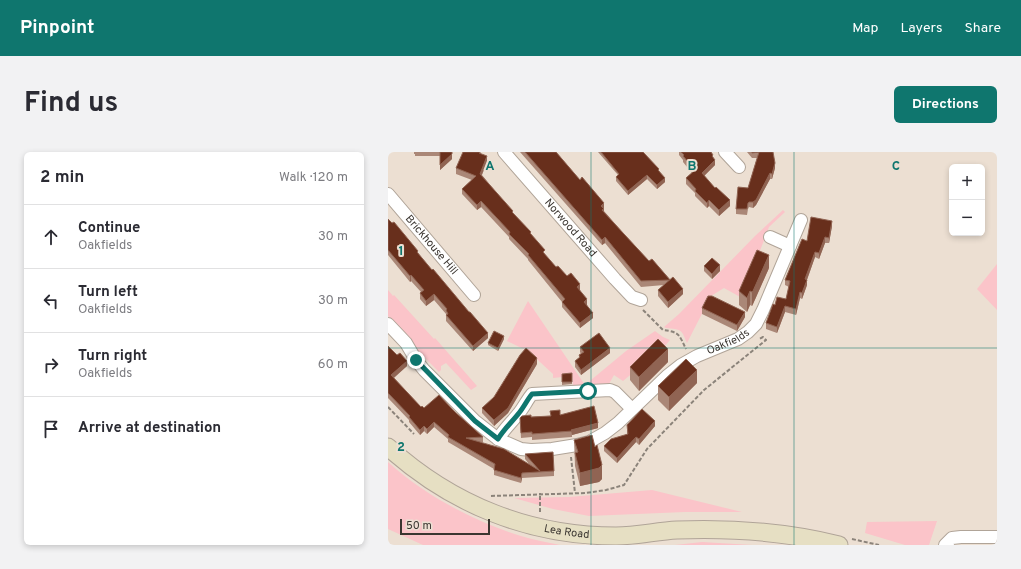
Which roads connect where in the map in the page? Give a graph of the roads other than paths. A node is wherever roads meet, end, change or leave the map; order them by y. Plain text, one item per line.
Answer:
1 (504, 152) edge
2 (725, 152) edge
3 (739, 167) dead end
4 (388, 194) edge
5 (801, 220) dead end
6 (770, 237) dead end
7 (790, 246) junction
8 (474, 295) dead end
9 (641, 300) road end
10 (388, 324) edge
11 (632, 409) junction
12 (498, 439) junction
13 (388, 447) edge
14 (997, 537) edge
15 (845, 542) edge
16 (945, 545) edge

1 - 9 street, Norwood Road
2 - 3 street
4 - 8 street, Brickhouse Hill
5 - 7 street, Oakfields
6 - 7 street
7 - 11 street, Oakfields
10 - 12 street, Oakfields
11 - 12 street, Oakfields
11 - 12 street
13 - 15 street, Lea Road
14 - 16 street

